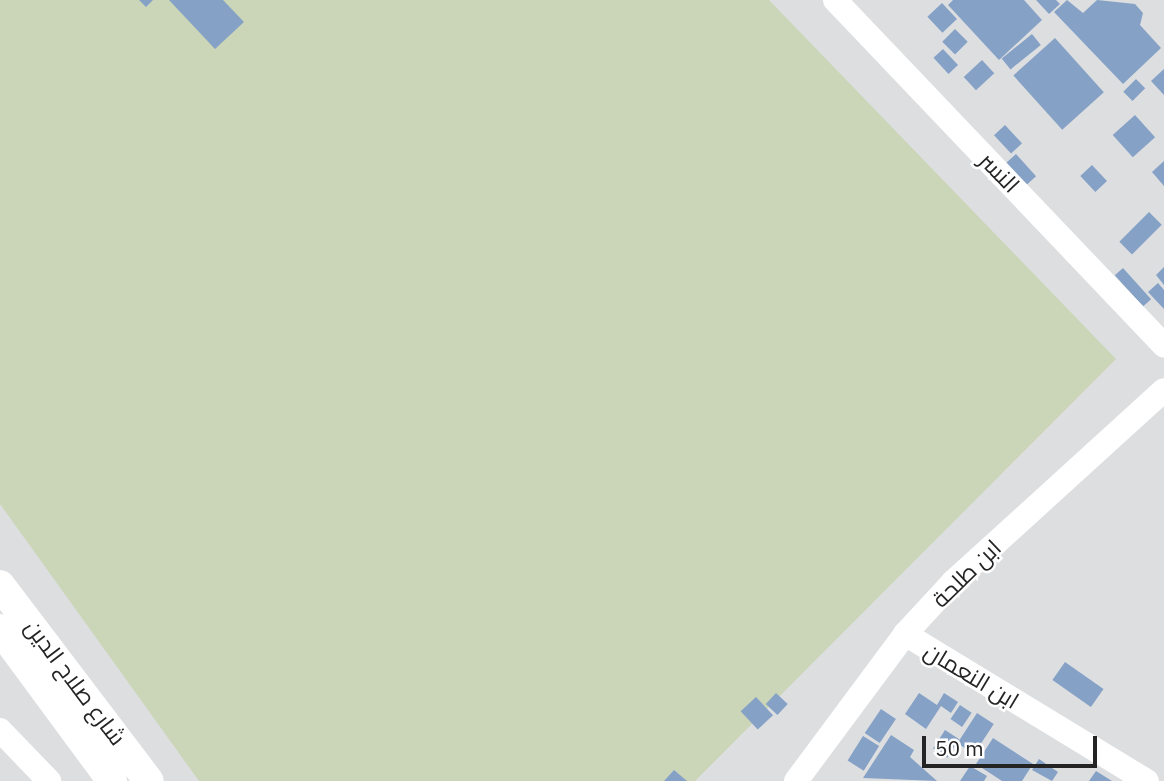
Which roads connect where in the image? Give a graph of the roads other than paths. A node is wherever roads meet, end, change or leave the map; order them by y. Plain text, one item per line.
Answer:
1 (836, 0) edge
2 (1164, 346) edge
3 (1164, 390) edge
4 (0, 585) edge
5 (0, 629) edge
6 (905, 634) junction
7 (0, 730) edge
8 (50, 781) edge
9 (112, 781) edge
10 (149, 781) edge
11 (796, 781) edge
12 (1147, 781) edge

1 - 2 street, النسر
3 - 6 street, ابن طلحة
4 - 10 street, شارع صلاح الدين
5 - 9 street, شارع صلاح الدين
6 - 11 street, ابن طلحة
6 - 12 street, ابن النعمان
7 - 8 street

